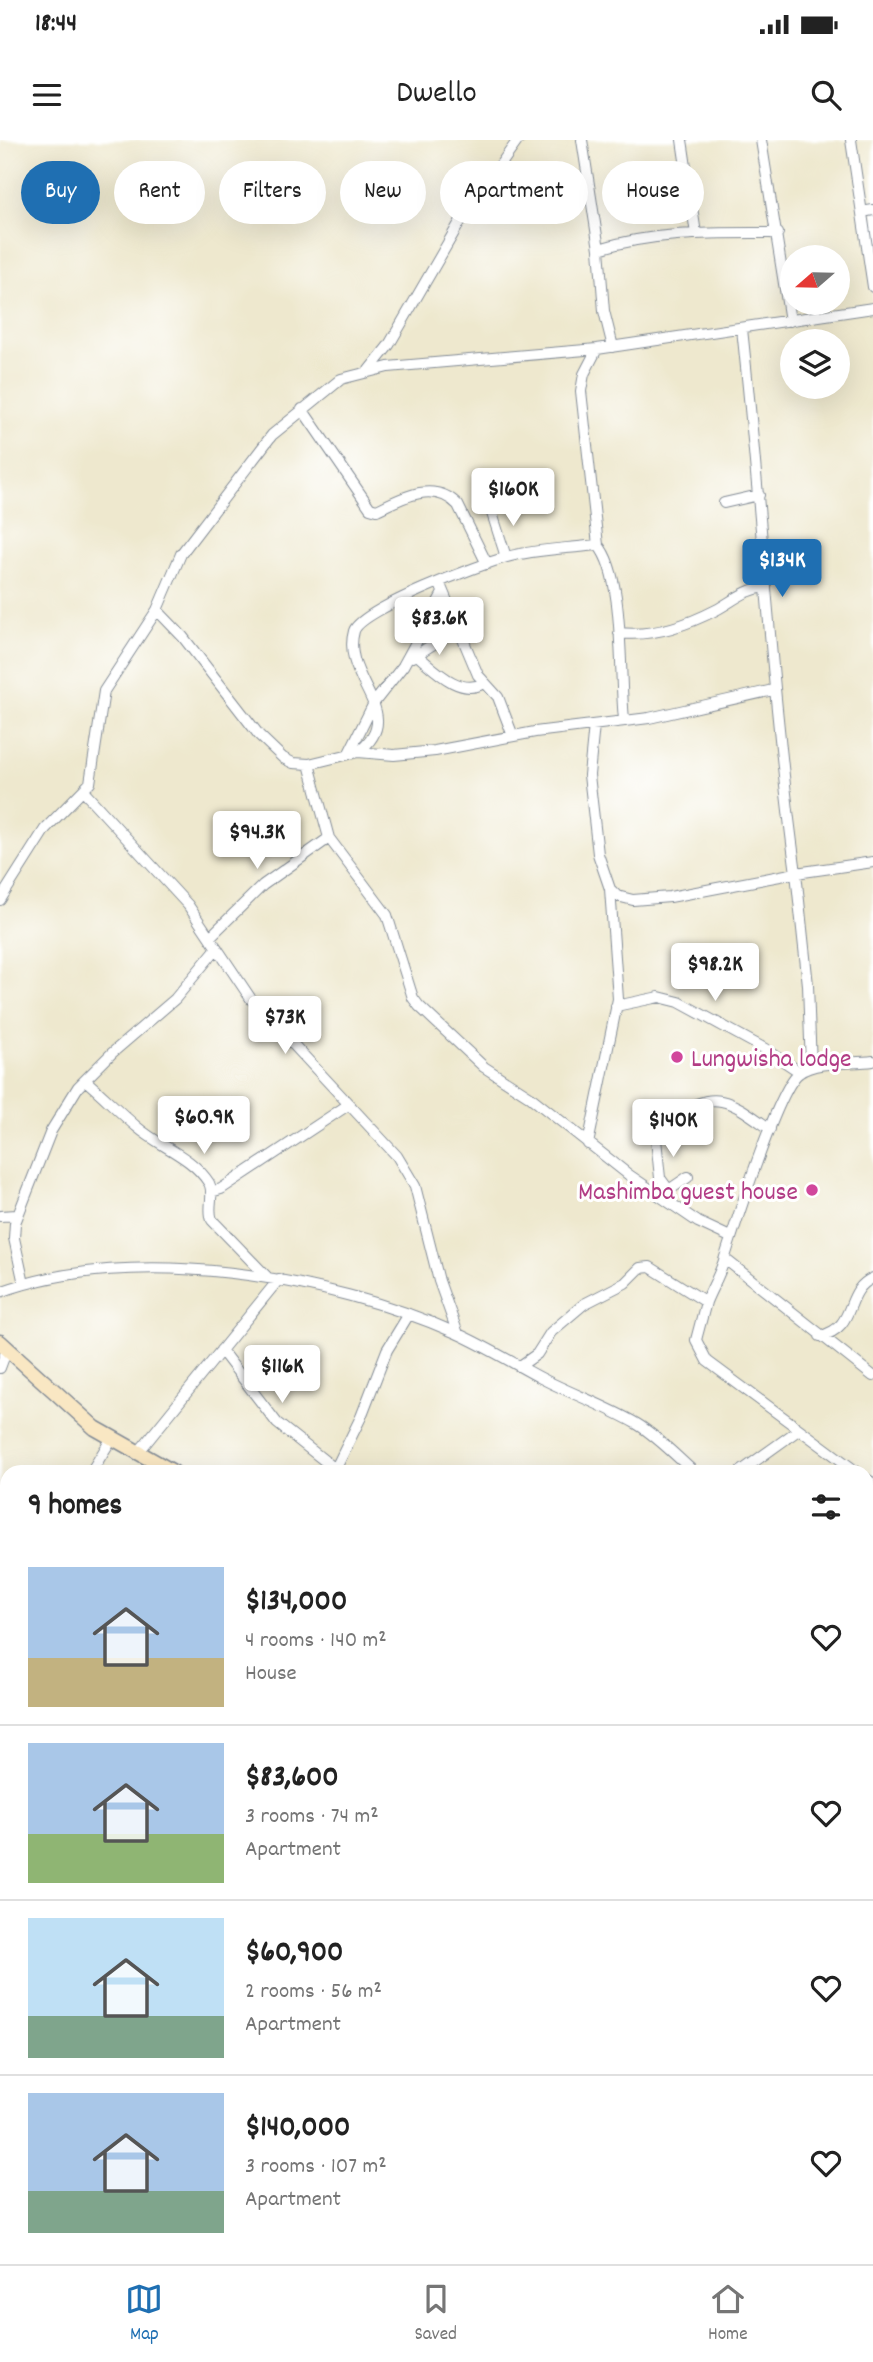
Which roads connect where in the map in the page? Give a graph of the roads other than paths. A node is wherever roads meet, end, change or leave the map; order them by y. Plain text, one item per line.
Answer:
1 (518, 140) edge
2 (582, 140) edge
3 (682, 140) edge
4 (761, 140) edge
5 (851, 140) edge
6 (873, 210) edge
7 (862, 212) junction
8 (778, 233) junction
9 (696, 234) junction
10 (599, 249) junction
11 (873, 287) edge
12 (873, 308) edge
13 (790, 321) junction
14 (742, 330) junction
15 (613, 347) junction
16 (597, 349) junction
17 (368, 370) junction
18 (302, 410) junction
19 (759, 495) junction
20 (723, 502) dead end
21 (490, 507) dead end
22 (598, 545) junction
23 (506, 557) junction
24 (487, 564) junction
25 (439, 582) junction
26 (766, 587) junction
27 (443, 593) junction
28 (157, 610) junction
29 (459, 628) junction
30 (619, 634) junction
31 (417, 655) junction
32 (406, 661) junction
33 (485, 683) junction
34 (773, 690) junction
35 (373, 705) junction
36 (624, 719) junction
37 (594, 724) junction
38 (513, 736) junction
39 (354, 752) junction
40 (309, 764) junction
41 (84, 792) junction
42 (328, 838) junction
43 (873, 862) edge
44 (796, 873) junction
45 (610, 889) junction
46 (0, 900) edge
47 (211, 936) junction
48 (217, 948) junction
49 (616, 1006) junction
50 (873, 1061) edge
51 (811, 1067) junction
52 (800, 1072) junction
53 (85, 1080) junction
54 (348, 1105) junction
55 (678, 1116) dead end
56 (770, 1129) junction
57 (656, 1139) dead end
58 (588, 1144) junction
59 (688, 1177) dead end
60 (211, 1192) junction
61 (665, 1194) junction
62 (17, 1215) junction
63 (0, 1216) edge
64 (730, 1237) junction
65 (725, 1259) junction
66 (267, 1277) junction
67 (873, 1278) edge
68 (279, 1279) junction
69 (24, 1284) junction
70 (0, 1292) edge
71 (706, 1302) junction
72 (409, 1314) junction
73 (458, 1334) junction
74 (820, 1336) junction
75 (4, 1345) edge
76 (221, 1350) junction
77 (520, 1366) junction
78 (0, 1368) edge
79 (873, 1376) edge
80 (797, 1431) junction
81 (112, 1438) junction
82 (138, 1454) junction
83 (95, 1465) edge
84 (159, 1465) edge
85 (329, 1465) edge
86 (337, 1465) edge
87 (686, 1465) edge
88 (750, 1465) edge
89 (847, 1465) edge

1 - 17 street
2 - 10 street
3 - 9 street
4 - 8 street
5 - 7 street
6 - 7 street
7 - 11 street
8 - 9 street
8 - 13 street
9 - 10 street
10 - 15 street
12 - 13 street
13 - 14 street
14 - 15 street
14 - 19 street
15 - 16 street
16 - 17 street
16 - 22 street
17 - 18 street
18 - 24 street
18 - 28 street
19 - 20 street
19 - 26 street
21 - 23 street
22 - 23 street
22 - 30 street
23 - 24 street
24 - 25 street
25 - 27 street
25 - 35 street
26 - 30 street
26 - 34 street
27 - 29 street
27 - 32 street
28 - 40 street
28 - 41 street
29 - 31 street
29 - 33 street
30 - 36 street
31 - 32 street
31 - 33 street
32 - 35 street
33 - 38 street
34 - 36 street
34 - 44 street
35 - 39 street
35 - 39 street
36 - 37 street
37 - 38 street
37 - 45 street
38 - 39 street
39 - 40 street
40 - 42 street
41 - 46 street
41 - 47 street
42 - 47 street
42 - 58 street
43 - 44 street
44 - 45 street
44 - 51 street
45 - 49 street
47 - 48 street
48 - 53 street
48 - 54 street
49 - 52 street
49 - 58 street
50 - 51 street
51 - 52 street
52 - 56 street
53 - 60 street
53 - 62 street
54 - 60 street
54 - 73 street
55 - 56 street
56 - 64 street
57 - 61 street
58 - 61 street
59 - 61 street
60 - 66 street
61 - 64 street
62 - 63 street
62 - 69 street
64 - 65 street
65 - 71 street
65 - 74 street
66 - 68 street
66 - 69 street
67 - 74 street
68 - 72 street
68 - 76 street
69 - 70 street
71 - 77 street
71 - 80 street
72 - 73 street
72 - 86 street
73 - 77 street
74 - 79 street
75 - 78 street
75 - 81 main road
76 - 82 street
76 - 85 street
77 - 87 street
80 - 88 street
80 - 89 street
81 - 82 main road
81 - 83 street
82 - 84 main road

